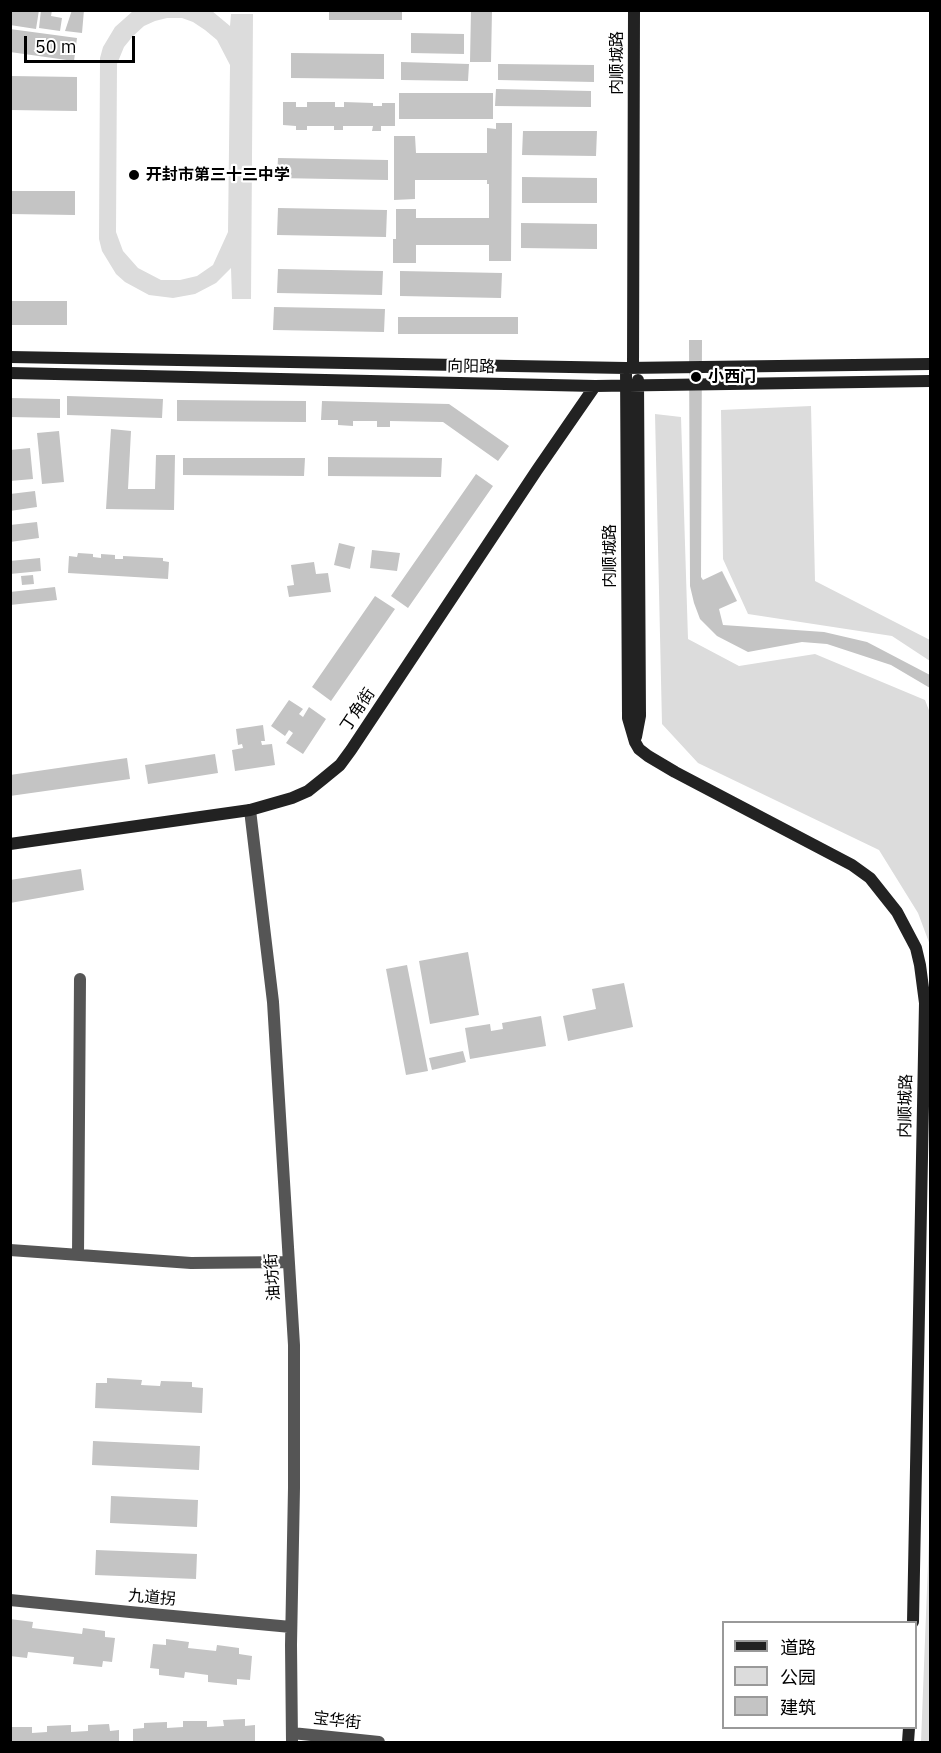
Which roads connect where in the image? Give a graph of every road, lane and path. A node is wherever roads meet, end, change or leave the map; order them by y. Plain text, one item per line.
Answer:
1 (634, 10) edge
2 (10, 357) edge
3 (930, 364) edge
4 (632, 368) junction
5 (10, 373) edge
6 (930, 381) edge
7 (595, 386) junction
8 (632, 386) junction
9 (250, 810) junction
10 (10, 844) edge
11 (80, 979) dead end
12 (10, 1250) edge
13 (78, 1255) junction
14 (288, 1262) junction
15 (10, 1599) edge
16 (913, 1621) edge
17 (291, 1627) junction
18 (292, 1738) edge
19 (379, 1743) edge

1 - 4 street, 内顺城路
2 - 4 street, 向阳路
3 - 4 street, 向阳路
4 - 8 street, 内顺城路
5 - 7 street, 向阳路
6 - 8 street, 向阳路
7 - 8 street, 向阳路
7 - 9 street, 丁角街
8 - 16 street, 内顺城路
9 - 10 street, 丁角街
9 - 14 street, 油坊街
11 - 13 street
12 - 13 street
13 - 14 street
14 - 17 street, 油坊街
15 - 17 street, 九道拐
17 - 18 street, 油坊街
18 - 19 street, 宝华街

